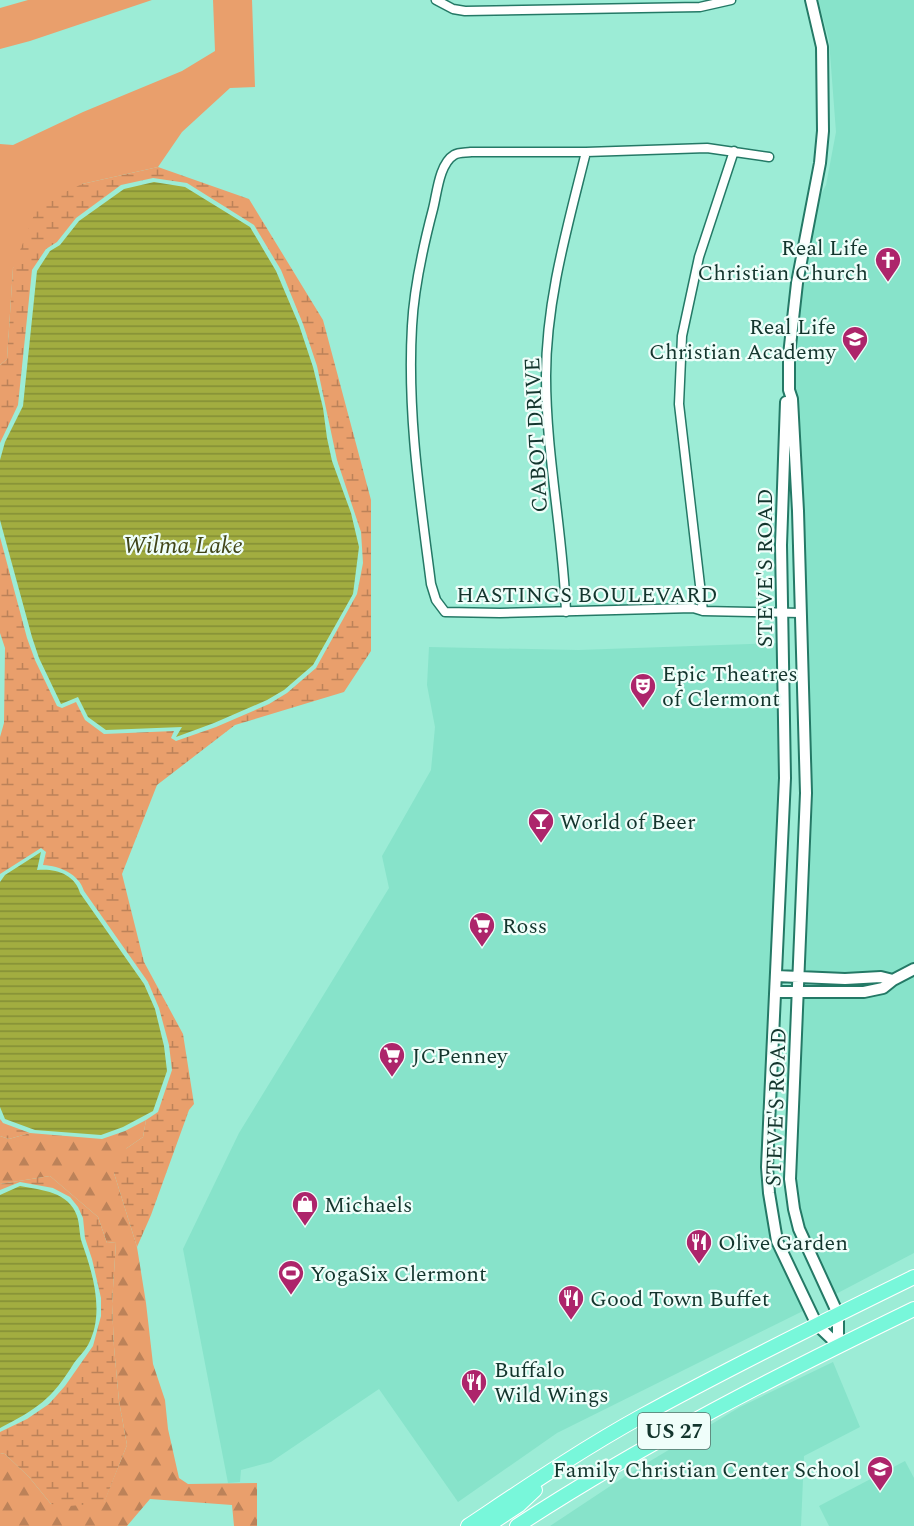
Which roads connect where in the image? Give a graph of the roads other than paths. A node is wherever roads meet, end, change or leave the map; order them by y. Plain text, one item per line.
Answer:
1 (436, 0) edge
2 (731, 0) edge
3 (811, 0) edge
4 (734, 151) junction
5 (585, 152) junction
6 (770, 157) dead end
7 (789, 390) junction
8 (703, 611) junction
9 (566, 612) junction
10 (783, 613) junction
11 (801, 613) junction
12 (914, 969) edge
13 (776, 976) junction
14 (799, 977) junction
15 (893, 980) junction
16 (776, 992) junction
17 (798, 993) junction
18 (914, 1277) edge
19 (914, 1309) edge
20 (838, 1314) junction
21 (817, 1325) junction
22 (838, 1346) junction
23 (560, 1466) junction
24 (468, 1526) edge
25 (487, 1526) edge
26 (517, 1526) edge

1 - 2 street
3 - 7 street, STEVE'S ROAD
4 - 5 street
4 - 6 street
4 - 8 street
5 - 9 street, CABOT DRIVE
5 - 9 street, HASTINGS BOULEVARD
7 - 10 street, STEVE'S ROAD
7 - 11 street, STEVE'S ROAD
8 - 9 street, HASTINGS BOULEVARD
8 - 10 street, HASTINGS BOULEVARD
10 - 11 street, HASTINGS BOULEVARD
10 - 13 street, STEVE'S ROAD
11 - 14 street, STEVE'S ROAD
12 - 15 street
13 - 14 street
13 - 16 street, STEVE'S ROAD
14 - 15 street
14 - 17 street, STEVE'S ROAD
15 - 17 street
16 - 17 street
16 - 21 street, STEVE'S ROAD
17 - 20 street, STEVE'S ROAD
18 - 20 highway, US 27
19 - 22 highway, US 27
20 - 21 highway, US 27
20 - 22 street, STEVE'S ROAD
21 - 22 street, STEVE'S ROAD
21 - 23 highway, US 27
22 - 26 highway, US 27
23 - 24 highway, US 27
23 - 25 highway

